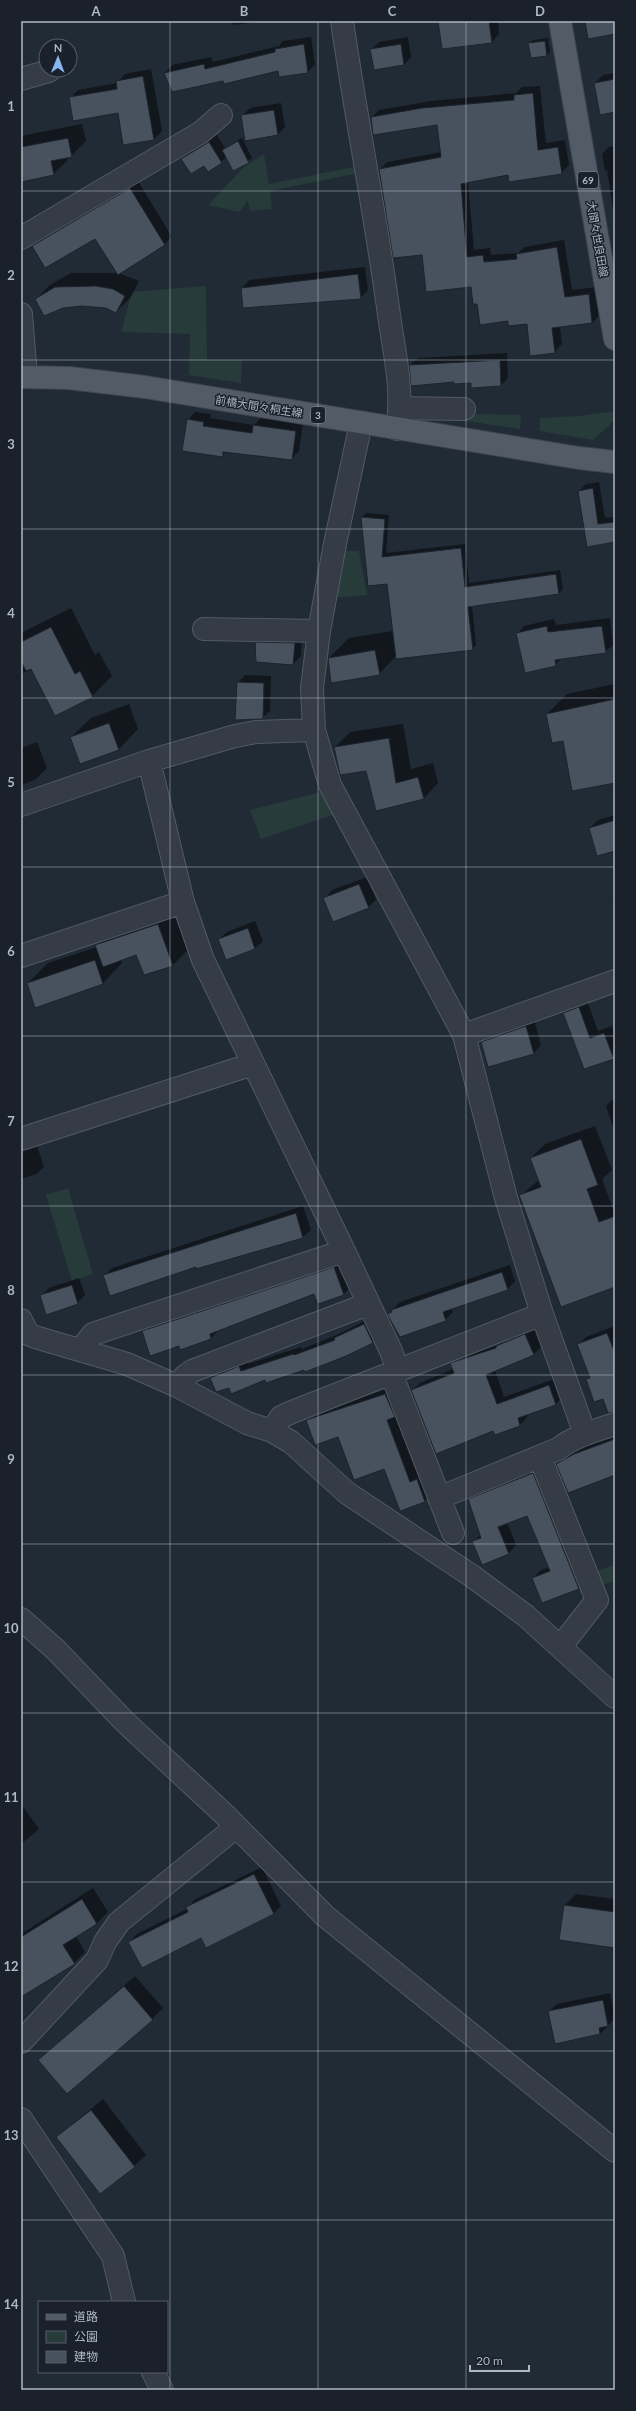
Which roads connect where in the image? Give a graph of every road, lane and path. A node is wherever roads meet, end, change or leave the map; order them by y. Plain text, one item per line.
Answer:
1 (342, 21) edge
2 (560, 21) edge
3 (38, 74) edge
4 (21, 79) edge
5 (221, 115) dead end
6 (21, 238) edge
7 (21, 314) edge
8 (615, 339) edge
9 (24, 377) edge
10 (464, 409) dead end
11 (399, 418) junction
12 (361, 422) junction
13 (615, 462) edge
14 (204, 629) dead end
15 (319, 631) junction
16 (314, 730) junction
17 (149, 761) junction
18 (21, 806) edge
19 (183, 902) junction
20 (21, 956) edge
21 (615, 981) edge
22 (464, 1035) junction
23 (253, 1064) junction
24 (21, 1139) edge
25 (344, 1251) junction
26 (368, 1304) junction
27 (542, 1314) junction
28 (21, 1320) edge
29 (81, 1349) junction
30 (394, 1372) junction
31 (178, 1386) junction
32 (615, 1424) edge
33 (272, 1431) junction
34 (585, 1434) junction
35 (540, 1457) junction
36 (439, 1498) junction
37 (453, 1533) dead end
38 (21, 1620) edge
39 (561, 1646) junction
40 (615, 1697) edge
41 (236, 1827) junction
42 (21, 2042) edge
43 (21, 2119) edge
44 (615, 2151) edge
45 (124, 2301) edge
46 (154, 2373) edge
47 (162, 2390) edge

1 - 11 street
2 - 8 main road, 大間々世良田線 / 69
3 - 4 street
5 - 6 street
7 - 9 street
9 - 12 main road, 前橋大間々桐生線 / 3
10 - 11 street
11 - 12 main road, 前橋大間々桐生線 / 3
11 - 13 main road, 前橋大間々桐生線 / 3
12 - 15 street
14 - 15 street
15 - 16 street
16 - 17 street
16 - 22 street
17 - 18 street
17 - 19 street
19 - 20 street
19 - 23 street
21 - 22 street
22 - 27 street
23 - 24 street
23 - 25 street
25 - 26 street
25 - 29 street
26 - 30 street
26 - 31 street
27 - 30 street
27 - 34 street
28 - 29 street
29 - 31 street
30 - 33 street
30 - 36 street
31 - 33 street
32 - 34 street
33 - 39 street
34 - 35 street
35 - 36 street
35 - 39 street
36 - 37 street
38 - 41 street
39 - 40 street
41 - 42 street
41 - 44 street
43 - 45 street
46 - 47 street

